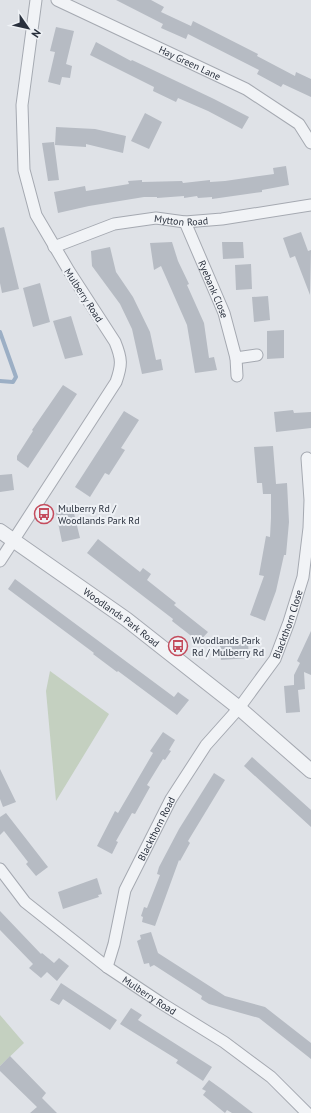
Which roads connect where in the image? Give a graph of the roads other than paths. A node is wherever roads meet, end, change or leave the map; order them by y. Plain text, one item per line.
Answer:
1 (36, 0) edge
2 (57, 0) edge
3 (311, 143) edge
4 (311, 205) edge
5 (185, 222) junction
6 (54, 247) junction
7 (257, 355) dead end
8 (236, 358) junction
9 (237, 376) dead end
10 (307, 458) dead end
11 (0, 531) edge
12 (14, 540) junction
13 (0, 560) edge
14 (239, 708) junction
15 (311, 771) edge
16 (0, 869) edge
17 (107, 967) junction
18 (307, 1113) edge

1 - 6 street, Mulberry Road
2 - 3 street, Hay Green Lane
4 - 5 street, Mytton Road
5 - 6 street, Mytton Road
5 - 8 street, Ryebank Close
6 - 12 street, Mulberry Road
7 - 8 street
8 - 9 street, Ryebank Close
10 - 14 street, Blackthorn Close
11 - 12 street, Woodlands Park Road
12 - 13 street, Mulberry Road
12 - 14 street, Woodlands Park Road
14 - 15 street, Woodlands Park Road
14 - 17 street, Blackthorn Road
16 - 17 street, Mulberry Road
17 - 18 street, Mulberry Road

